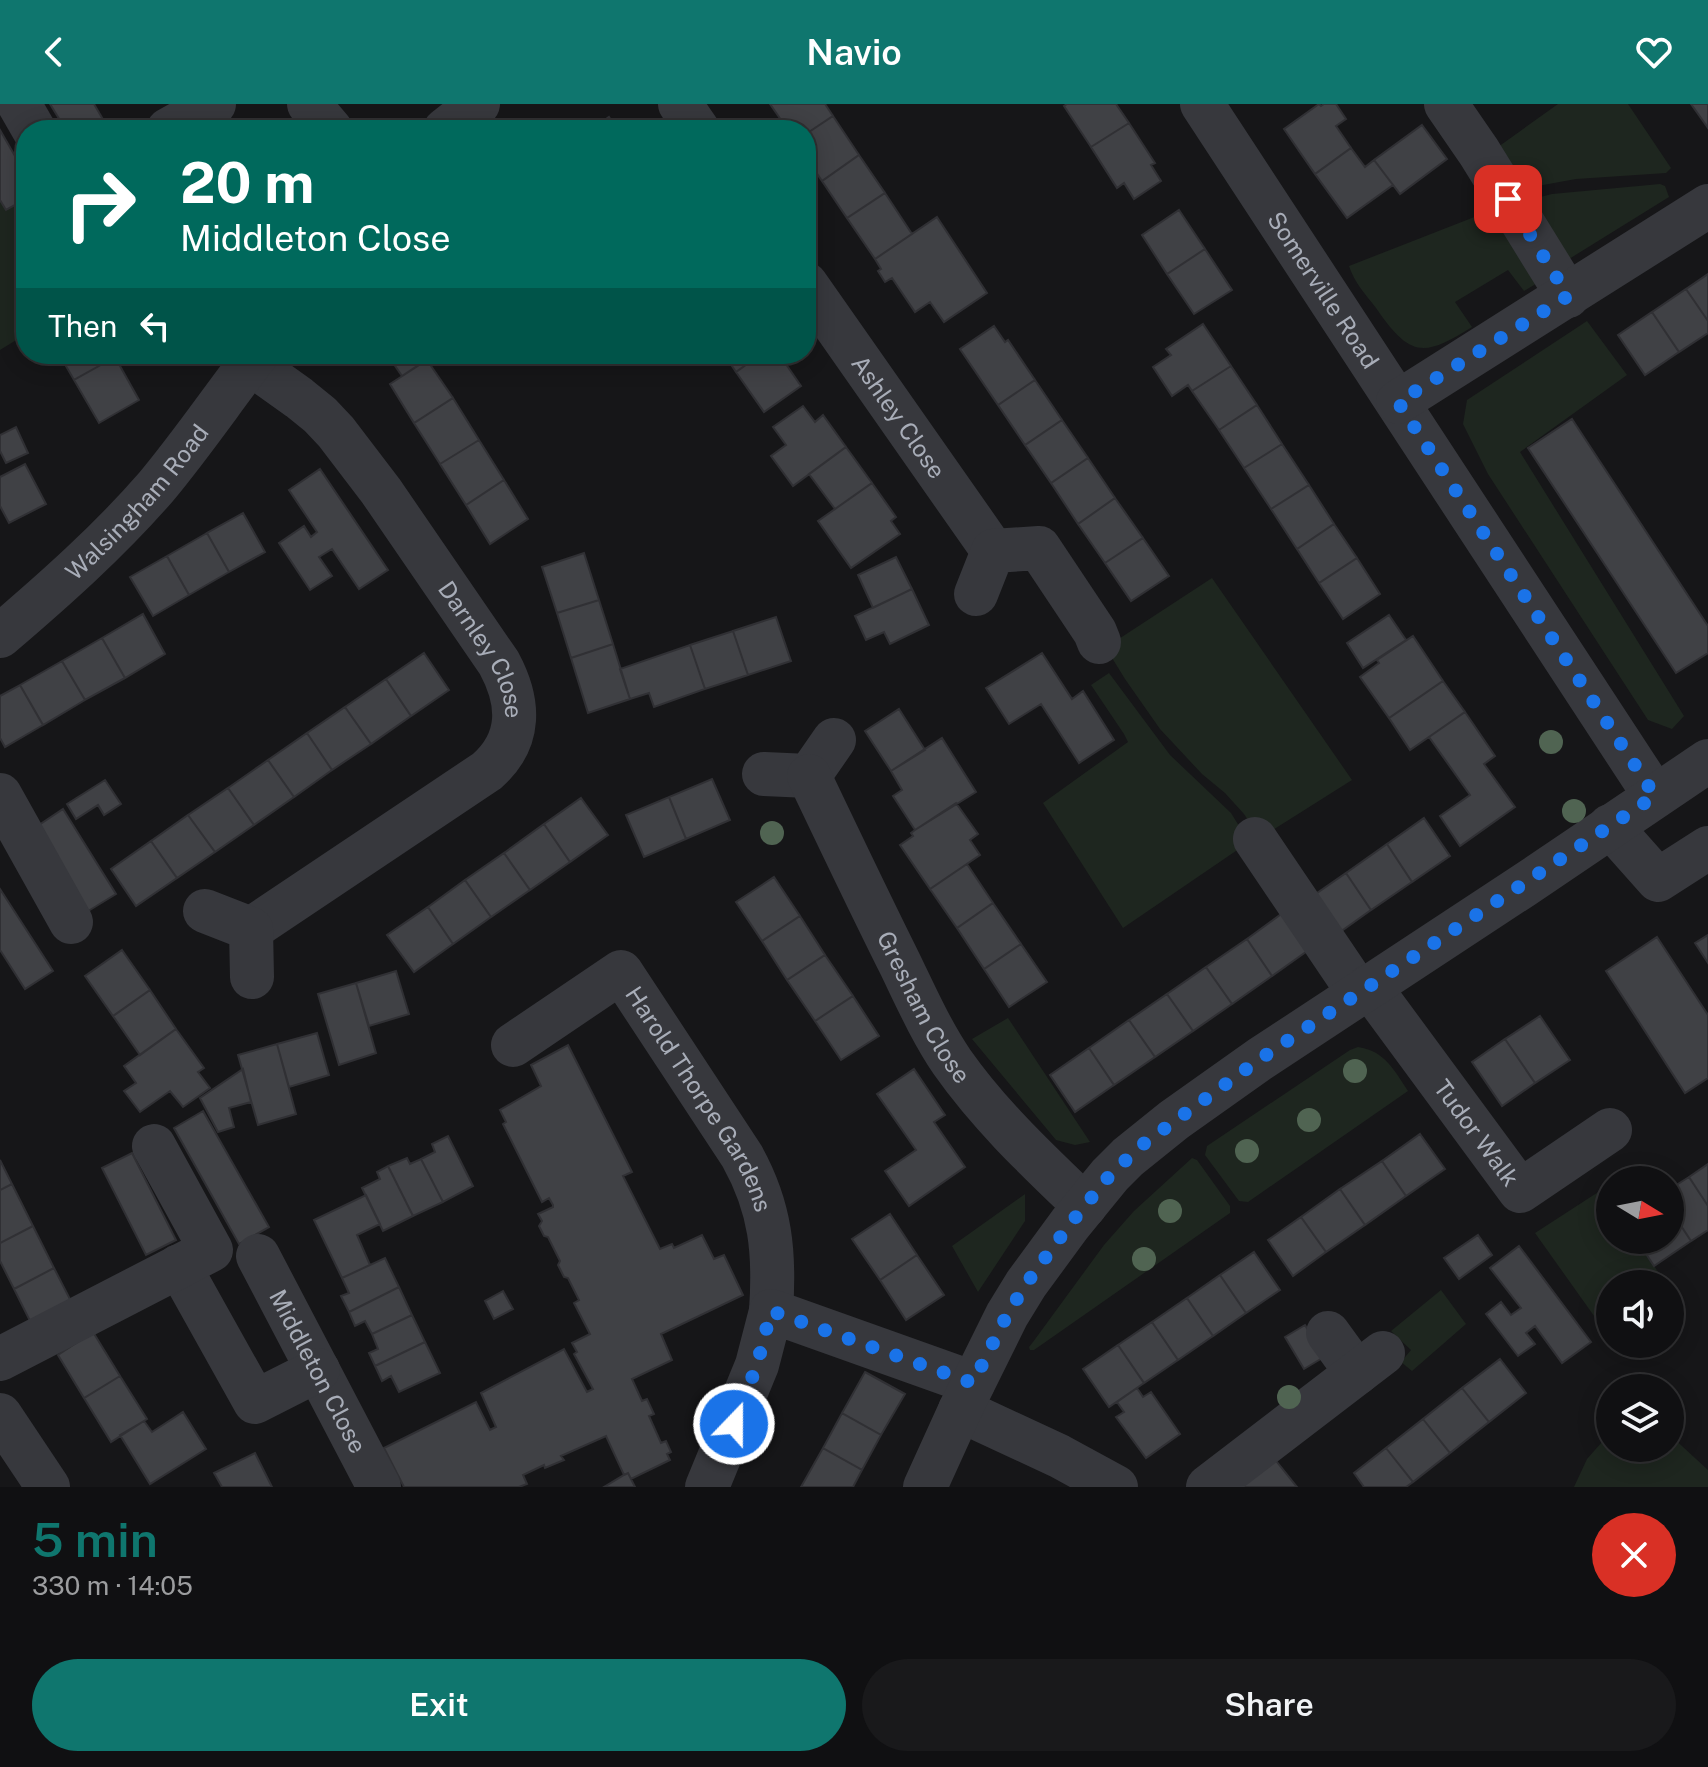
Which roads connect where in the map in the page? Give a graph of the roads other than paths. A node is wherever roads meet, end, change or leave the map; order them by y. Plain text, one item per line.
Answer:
1 (214, 104) edge
2 (309, 104) edge
3 (478, 104) edge
4 (1202, 104) edge
5 (1446, 104) edge
6 (186, 120) edge
7 (323, 120) edge
8 (458, 120) edge
9 (1708, 206) edge
10 (1568, 296) junction
11 (816, 298) edge
12 (250, 364) edge
13 (260, 364) edge
14 (1398, 402) junction
15 (993, 551) junction
16 (976, 594) dead end
17 (0, 636) edge
18 (1099, 642) dead end
19 (834, 740) dead end
20 (1707, 766) edge
21 (764, 774) dead end
22 (809, 776) junction
23 (0, 795) edge
24 (1655, 796) junction
25 (1610, 826) junction
26 (1255, 839) dead end
27 (1708, 848) edge
28 (205, 911) dead end
29 (71, 922) dead end
30 (251, 929) junction
31 (252, 977) dead end
32 (1364, 989) junction
33 (513, 1045) dead end
34 (1610, 1130) dead end
35 (154, 1146) dead end
36 (1085, 1206) junction
37 (258, 1256) dead end
38 (179, 1266) junction
39 (771, 1311) junction
40 (1328, 1333) dead end
41 (0, 1359) edge
42 (318, 1370) junction
43 (966, 1396) junction
44 (0, 1415) edge
45 (48, 1487) edge
46 (379, 1487) edge
47 (707, 1487) edge
48 (925, 1487) edge
49 (1116, 1487) edge
50 (1208, 1487) edge

1 - 6 street
2 - 7 street
3 - 8 street
4 - 14 street, Somerville Road
5 - 10 street
9 - 10 street
10 - 14 street
11 - 15 street, Ashley Close
12 - 17 street, Walsingham Road
13 - 30 street, Darnley Close
14 - 24 street, Somerville Road
15 - 16 street
15 - 18 street
19 - 22 street
20 - 24 street
21 - 22 street
22 - 36 street, Gresham Close
23 - 29 street
24 - 25 street
25 - 27 street
25 - 32 street
26 - 32 street
28 - 30 street
30 - 31 street
32 - 34 street, Tudor Walk
32 - 36 street
33 - 39 street, Harold Thorpe Gardens
35 - 38 street
36 - 43 street
37 - 42 street, Middleton Close
38 - 41 street
38 - 42 street
39 - 43 street
39 - 47 street
40 - 50 street
42 - 46 street, Middleton Close
43 - 48 street
43 - 49 street
44 - 45 street

